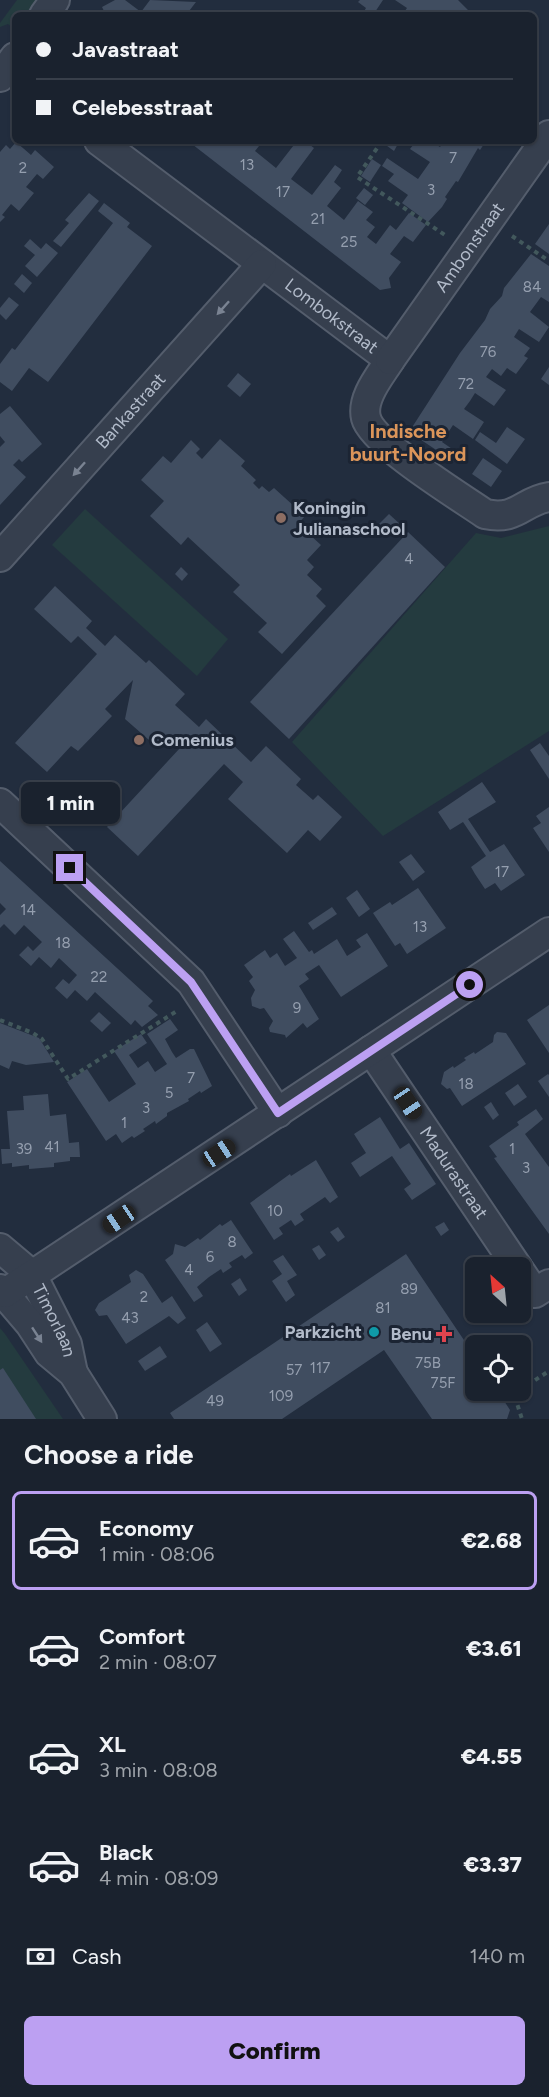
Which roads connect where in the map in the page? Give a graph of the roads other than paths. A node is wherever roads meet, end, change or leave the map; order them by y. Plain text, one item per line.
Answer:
1 (549, 135) edge
2 (103, 144) edge
3 (262, 264) junction
4 (390, 360) junction
5 (549, 497) edge
6 (0, 556) edge
7 (0, 803) edge
8 (549, 932) edge
9 (371, 1050) junction
10 (278, 1113) junction
11 (0, 1248) edge
12 (511, 1257) edge
13 (32, 1275) junction
14 (2, 1291) edge
15 (73, 1373) junction
16 (102, 1419) edge

1 - 4 street, Ambonstraat
2 - 3 street, Lombokstraat
3 - 4 street, Lombokstraat
3 -> 6 street, Bankastraat
4 - 5 street, Lombokstraat
7 - 10 street
8 - 9 street
9 - 10 street
9 - 12 street, Madurastraat
10 - 13 street
11 - 13 street, Timorlaan
13 - 14 street
13 - 15 street, Timorlaan
14 -> 15 street, Timorlaan
15 - 16 street, Timorlaan

